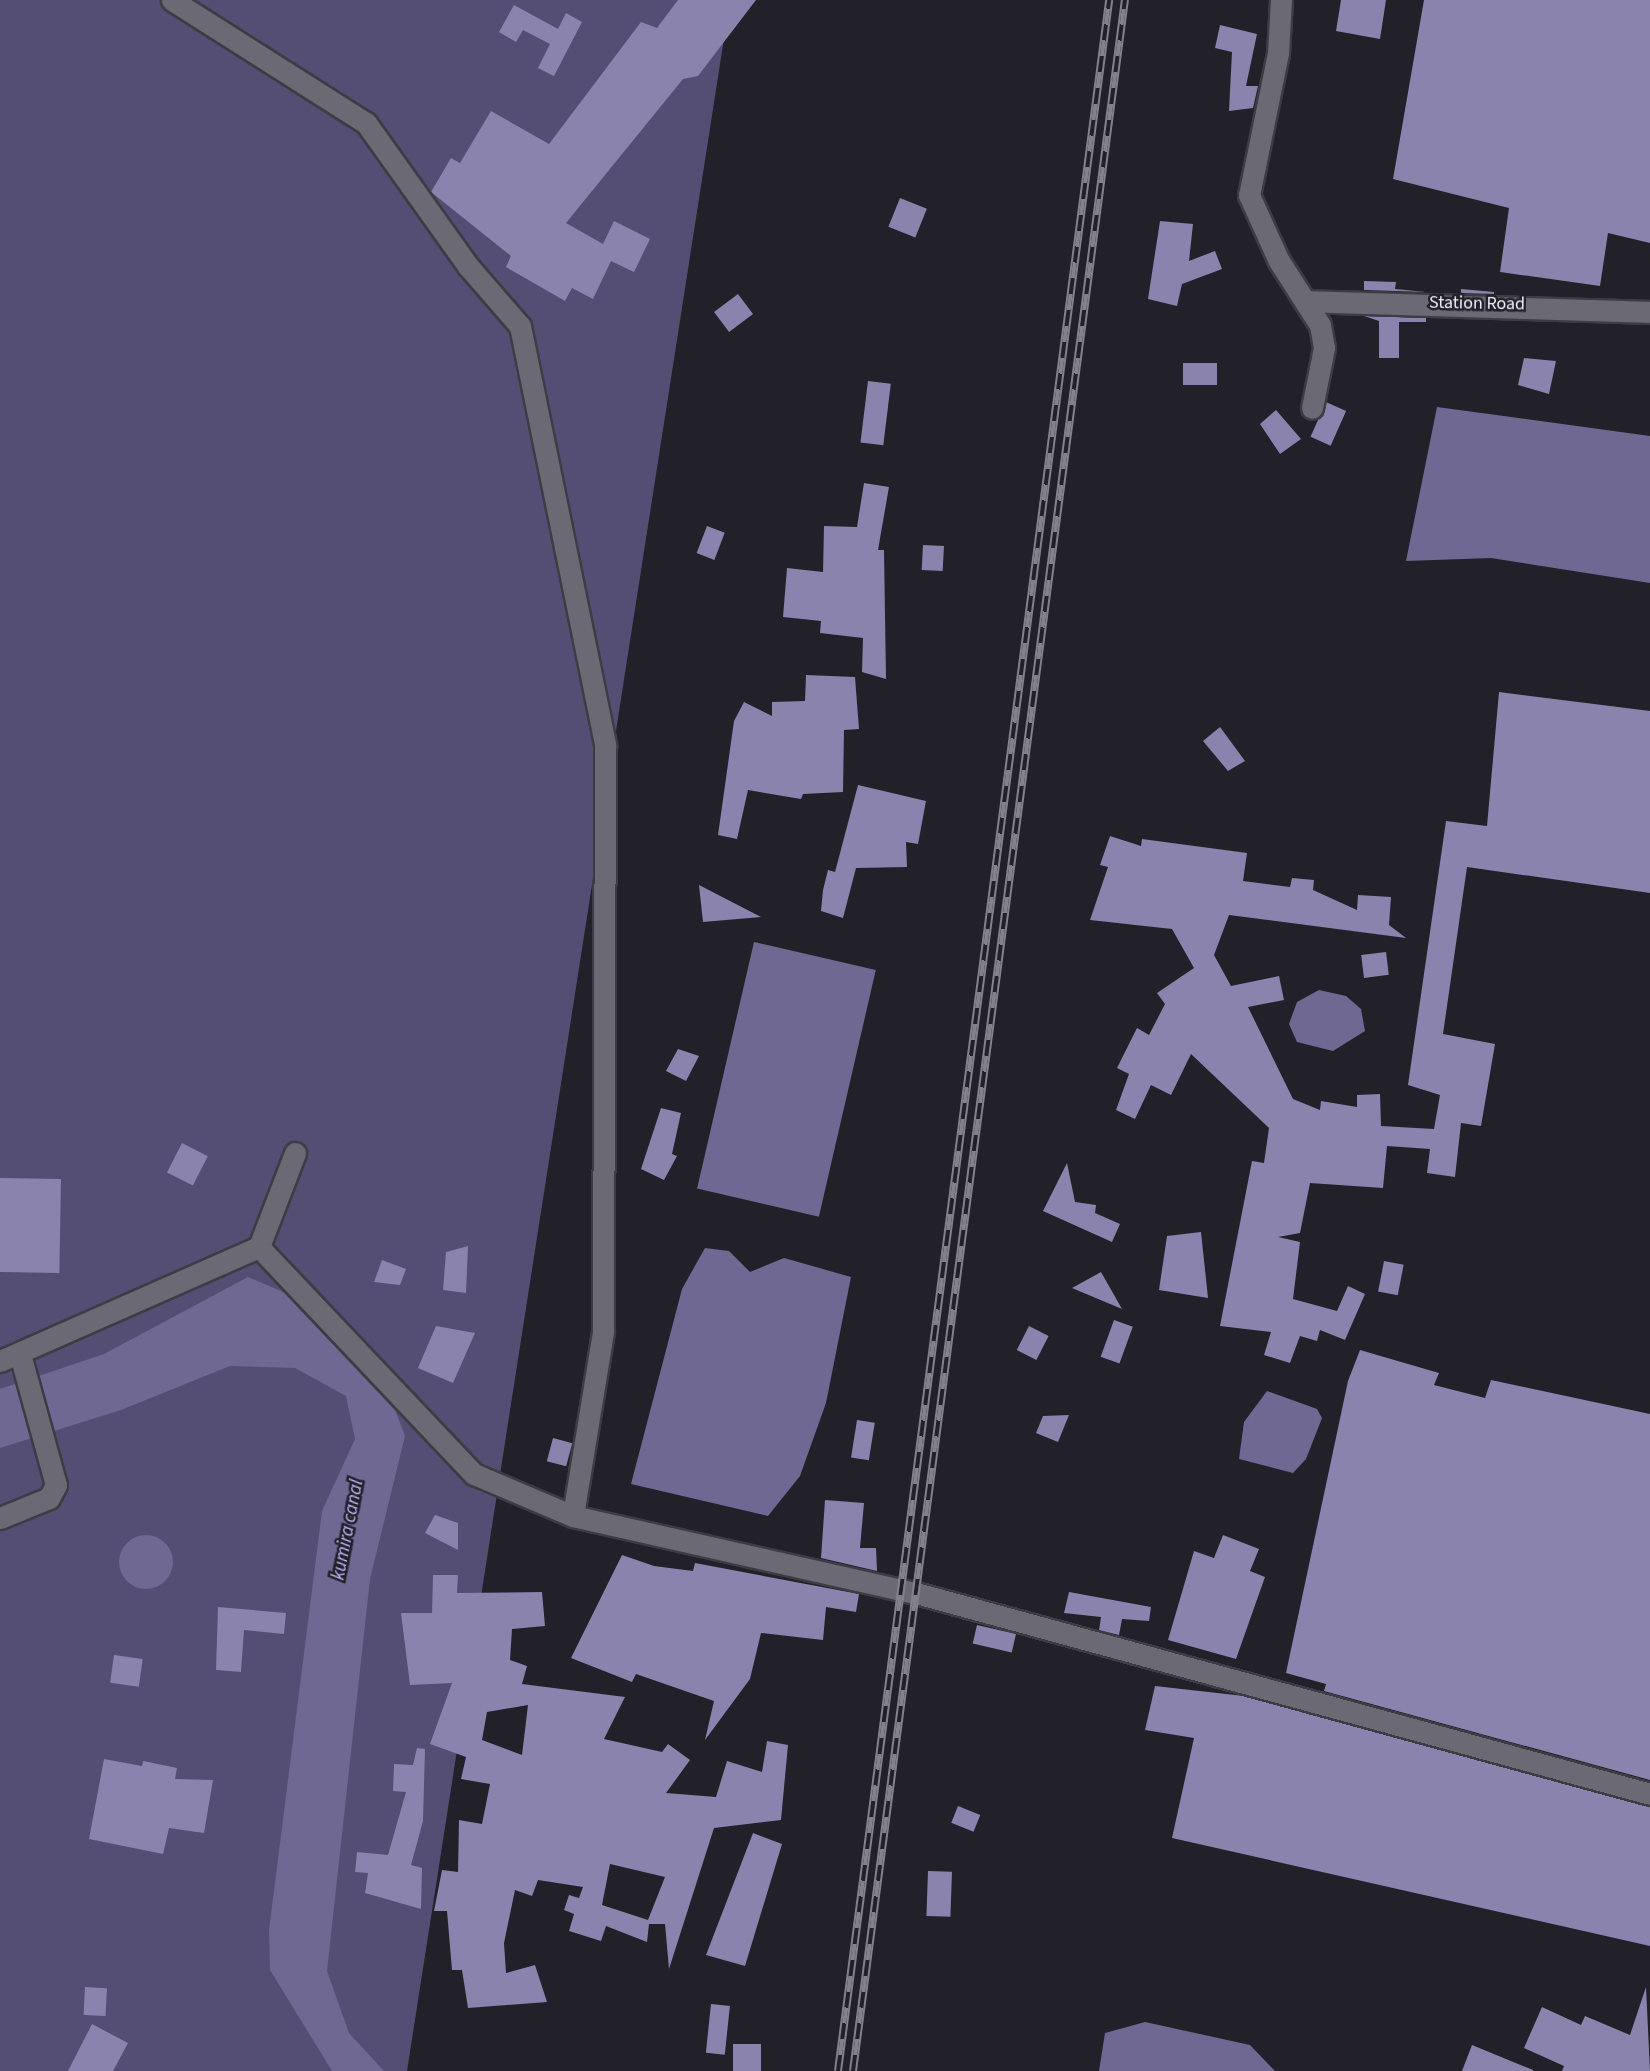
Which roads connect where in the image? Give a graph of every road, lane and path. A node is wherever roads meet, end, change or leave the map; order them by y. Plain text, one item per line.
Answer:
1 (172, 0) edge
2 (1280, 0) edge
3 (1305, 301) junction
4 (1650, 312) edge
5 (1312, 408) dead end
6 (295, 1153) dead end
7 (259, 1247) junction
8 (15, 1363) edge
9 (573, 1516) junction
10 (0, 1518) edge
11 (1650, 1794) edge

1 - 9 street
2 - 3 street
3 - 4 street, Station Road
3 - 5 street
6 - 7 street
7 - 8 street
7 - 9 street
8 - 10 street
9 - 11 street

